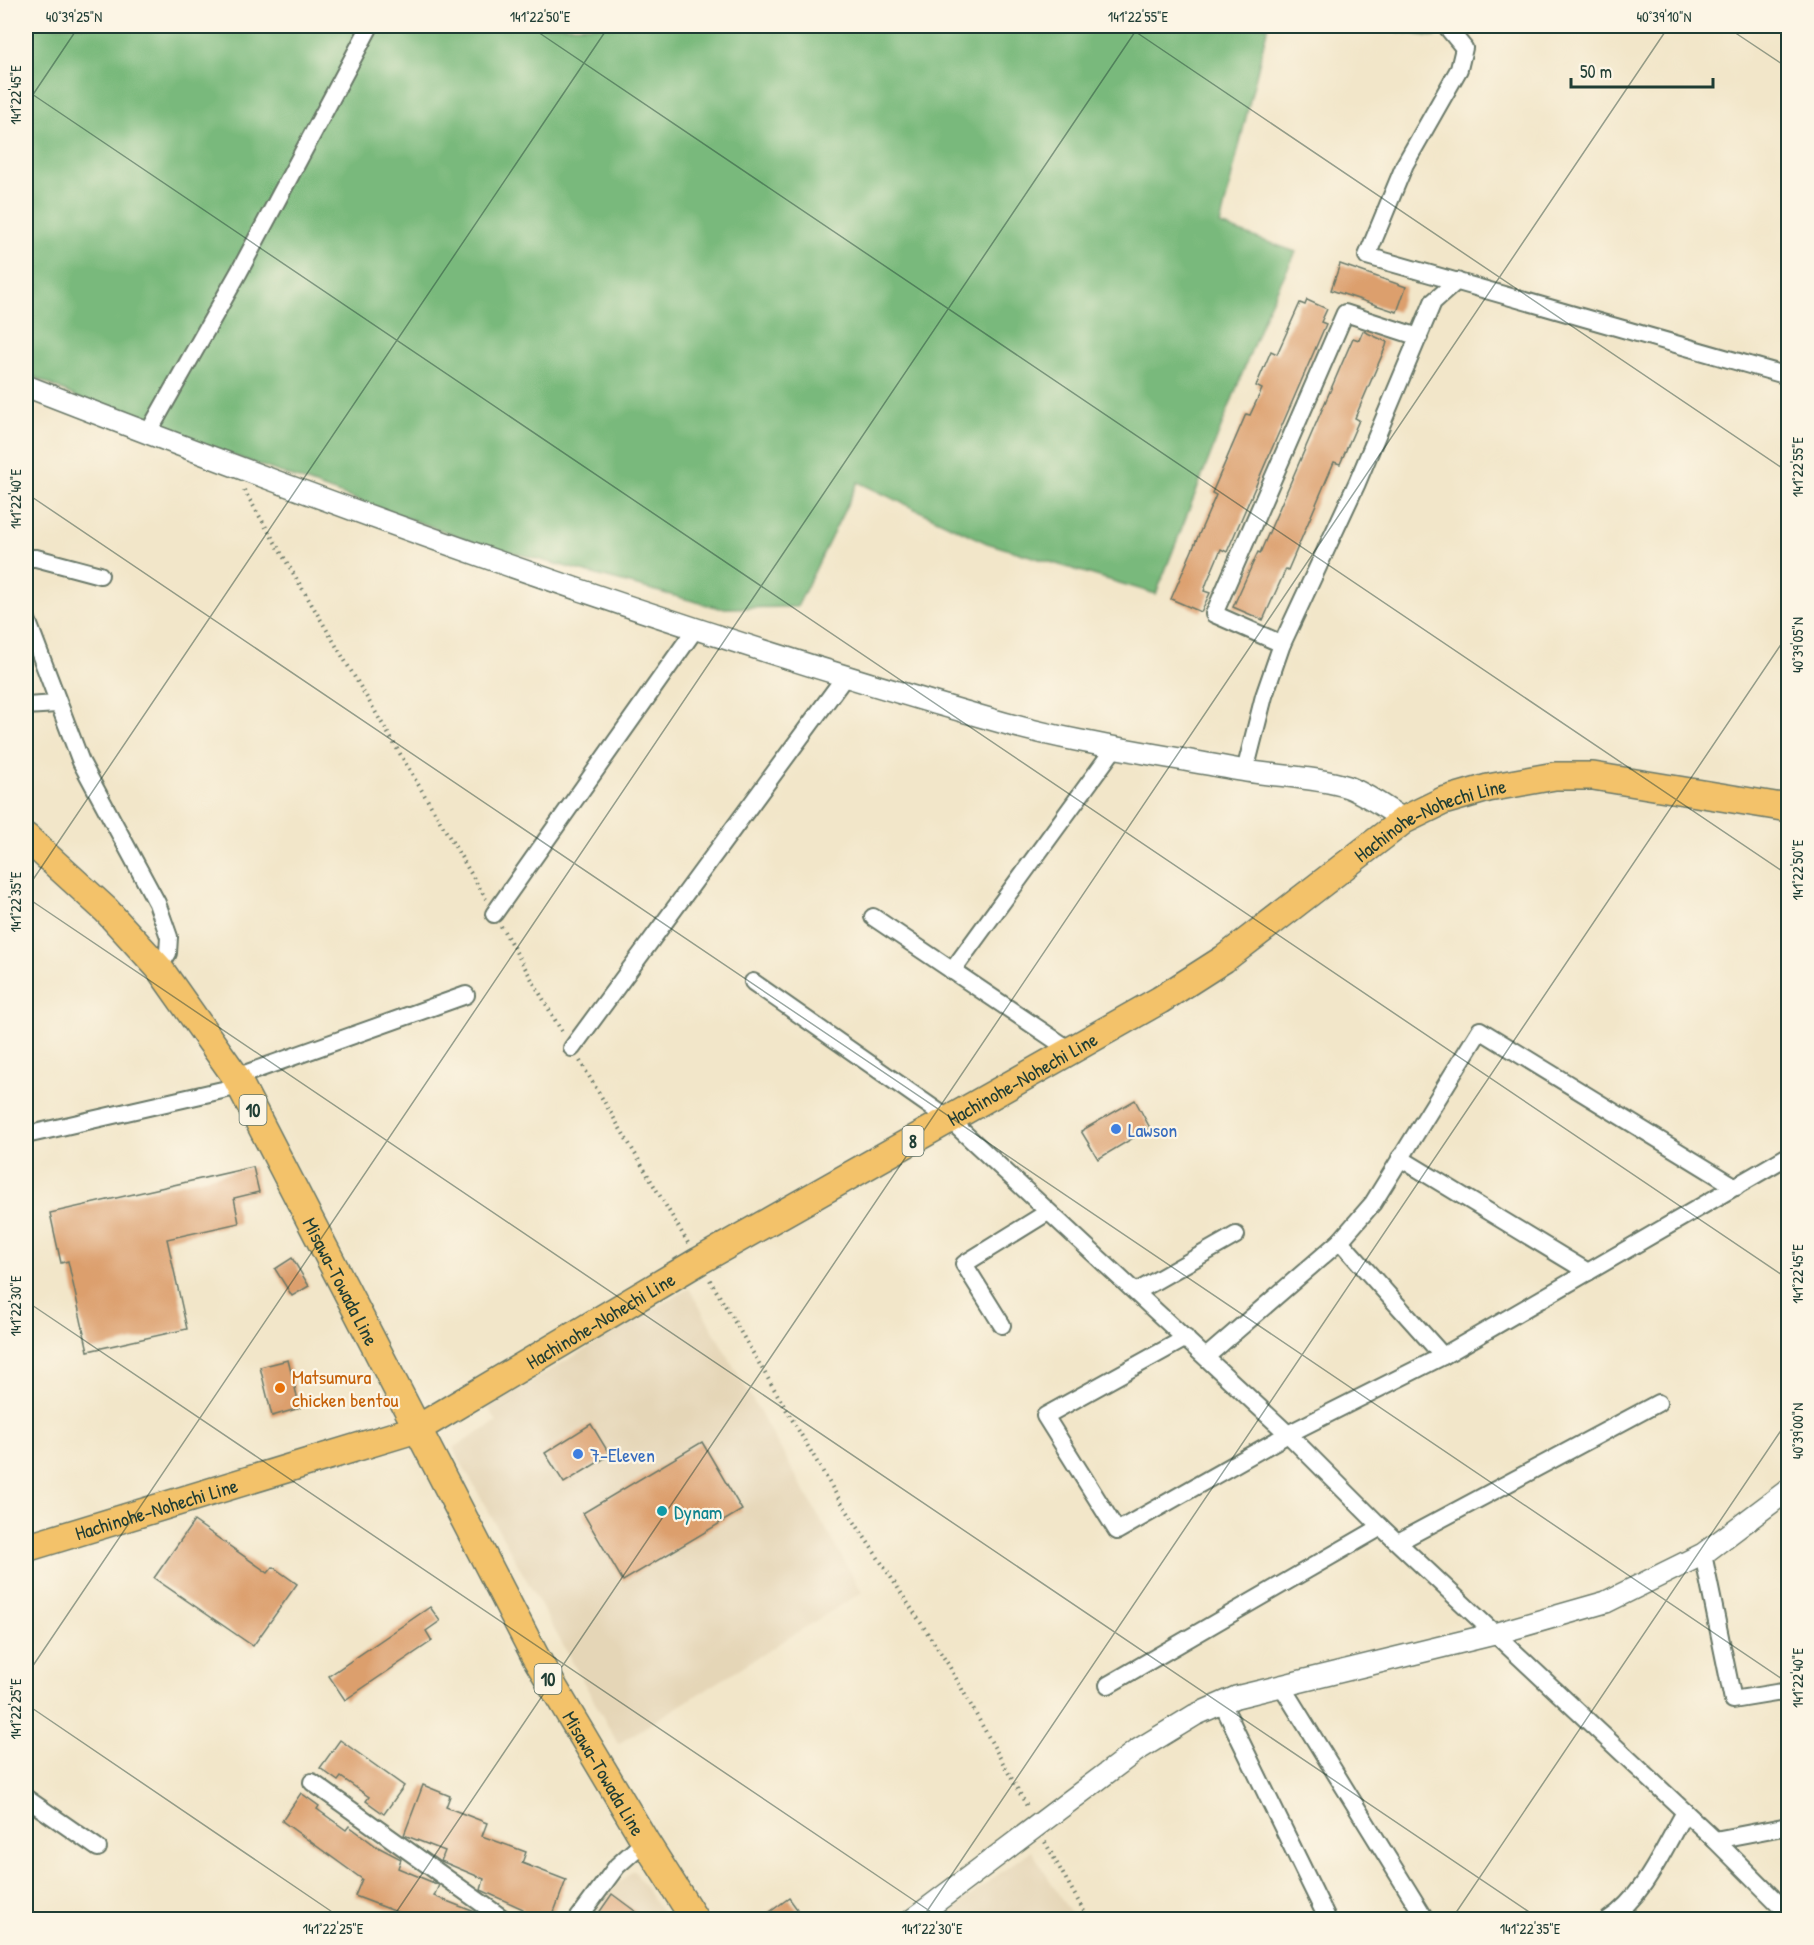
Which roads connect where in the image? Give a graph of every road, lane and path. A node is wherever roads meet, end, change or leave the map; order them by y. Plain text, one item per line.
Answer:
1 (370, 26) edge
2 (1446, 26) edge
3 (1457, 280) junction
4 (1419, 337) junction
5 (1788, 376) edge
6 (26, 386) edge
7 (148, 433) junction
8 (228, 463) junction
9 (26, 558) edge
10 (100, 575) dead end
11 (26, 617) edge
12 (696, 628) junction
13 (1282, 644) junction
14 (33, 658) edge
15 (844, 678) junction
16 (57, 704) junction
17 (26, 706) edge
18 (1116, 746) junction
19 (1245, 771) junction
20 (1788, 808) edge
21 (1404, 820) junction
22 (26, 837) edge
23 (494, 914) junction
24 (873, 917) dead end
25 (159, 968) junction
26 (952, 971) junction
27 (753, 982) dead end
28 (466, 994) dead end
29 (572, 1048) junction
30 (1070, 1050) junction
31 (238, 1082) junction
32 (950, 1119) junction
33 (26, 1135) edge
34 (1788, 1156) edge
35 (1400, 1158) junction
36 (1736, 1187) junction
37 (1048, 1212) junction
38 (1236, 1235) dead end
39 (1340, 1241) junction
40 (699, 1261) junction
41 (1588, 1272) junction
42 (1136, 1292) junction
43 (1002, 1325) dead end
44 (1186, 1338) junction
45 (1443, 1356) junction
46 (1206, 1357) junction
47 (1658, 1403) dead end
48 (417, 1429) junction
49 (1288, 1434) junction
50 (1788, 1490) edge
51 (1381, 1527) junction
52 (1398, 1542) junction
53 (26, 1548) edge
54 (1703, 1554) junction
55 (1494, 1634) junction
56 (1108, 1685) dead end
57 (1281, 1685) junction
58 (1788, 1690) edge
59 (1222, 1703) junction
60 (312, 1782) dead end
61 (26, 1798) edge
62 (1685, 1812) junction
63 (1037, 1825) junction
64 (1788, 1826) edge
65 (1715, 1840) junction
66 (645, 1841) junction
67 (98, 1848) dead end
68 (1788, 1913) edge
69 (505, 1920) edge
70 (577, 1920) edge
71 (695, 1920) edge
72 (912, 1920) edge
73 (1089, 1920) edge
74 (1328, 1920) edge
75 (1426, 1920) edge
76 (1608, 1920) edge

1 - 7 street
2 - 3 street
3 - 4 street
3 - 5 street
4 - 13 street
4 - 13 street
6 - 7 street
7 - 8 street
8 - 12 street
8 - 23 path
9 - 10 street
11 - 14 street
12 - 15 street
12 - 23 street
13 - 19 street
14 - 16 street
15 - 18 street
15 - 29 street
16 - 17 street
16 - 25 street
18 - 19 street
18 - 26 street
19 - 21 street
20 - 21 main road, Hachinohe-Nohechi Line / 8
21 - 30 main road, Hachinohe-Nohechi Line / 8
22 - 25 main road, Misawa-Towada Line / 10
23 - 29 path
24 - 26 street
25 - 31 main road, Misawa-Towada Line / 10
26 - 30 street
27 - 32 street
28 - 31 street
29 - 40 path
30 - 32 main road, Hachinohe-Nohechi Line / 8
31 - 33 street
31 - 48 main road, Misawa-Towada Line / 10
32 - 37 street
32 - 40 main road, Hachinohe-Nohechi Line / 8
34 - 36 street
35 - 36 street
35 - 39 street
35 - 41 street
36 - 41 street
37 - 42 street
37 - 43 street
38 - 42 street
39 - 45 street
39 - 46 street
40 - 48 main road, Hachinohe-Nohechi Line / 8
40 - 63 path
41 - 45 street
42 - 44 street
44 - 46 street
44 - 49 street
45 - 49 street
46 - 49 street
47 - 52 street
48 - 53 main road, Hachinohe-Nohechi Line / 8
48 - 66 main road, Misawa-Towada Line / 10
49 - 51 street
50 - 54 street
51 - 52 street
51 - 56 street
52 - 55 street
54 - 55 street
54 - 58 street
55 - 57 street
55 - 62 street
57 - 59 street
57 - 75 street
59 - 63 street
59 - 74 street
60 - 69 street
61 - 67 street
62 - 65 street
62 - 76 street
63 - 72 street
63 - 73 path
64 - 65 street
65 - 68 street
66 - 70 street
66 - 71 main road, Misawa-Towada Line / 10

